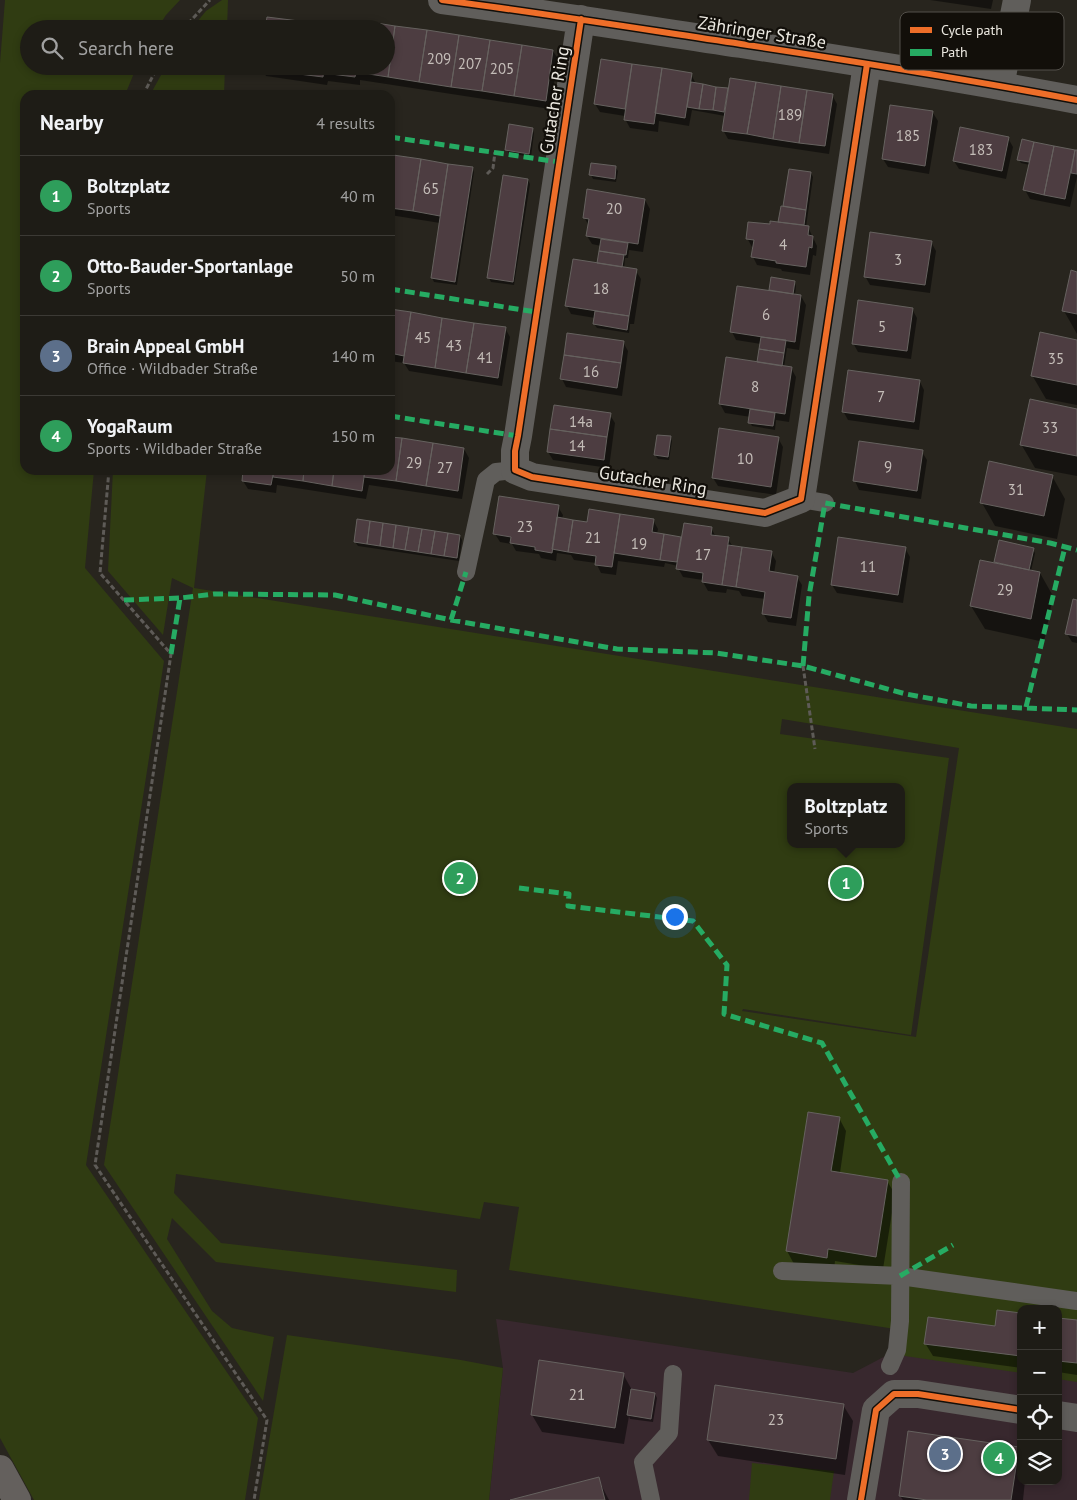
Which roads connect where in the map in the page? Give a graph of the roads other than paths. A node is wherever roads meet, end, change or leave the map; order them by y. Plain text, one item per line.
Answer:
1 (442, 0) edge
2 (581, 20) junction
3 (867, 64) junction
4 (900, 69) edge
5 (903, 70) edge
6 (1003, 70) edge
7 (1000, 86) junction
8 (1077, 100) edge
9 (515, 470) junction
10 (466, 572) dead end
11 (901, 1182) dead end
12 (782, 1271) dead end
13 (900, 1276) junction
14 (1077, 1301) edge
15 (890, 1366) dead end
16 (673, 1374) dead end
17 (1017, 1409) edge
18 (1062, 1416) edge
19 (1077, 1418) edge
20 (0, 1470) edge
21 (17, 1500) edge
22 (651, 1500) edge
23 (861, 1500) edge

1 - 2 street, Zähringer Straße
2 - 3 street, Zähringer Straße
2 - 9 street, Gutacher Ring
3 - 4 street, Zähringer Straße
3 - 9 street, Gutacher Ring
5 - 7 street, Zähringer Straße
6 - 7 street
7 - 8 street, Zähringer Straße
9 - 10 lane
11 - 13 lane
12 - 13 lane
13 - 14 lane
13 - 15 lane
16 - 22 lane
17 - 23 street
18 - 19 street
20 - 21 main road

